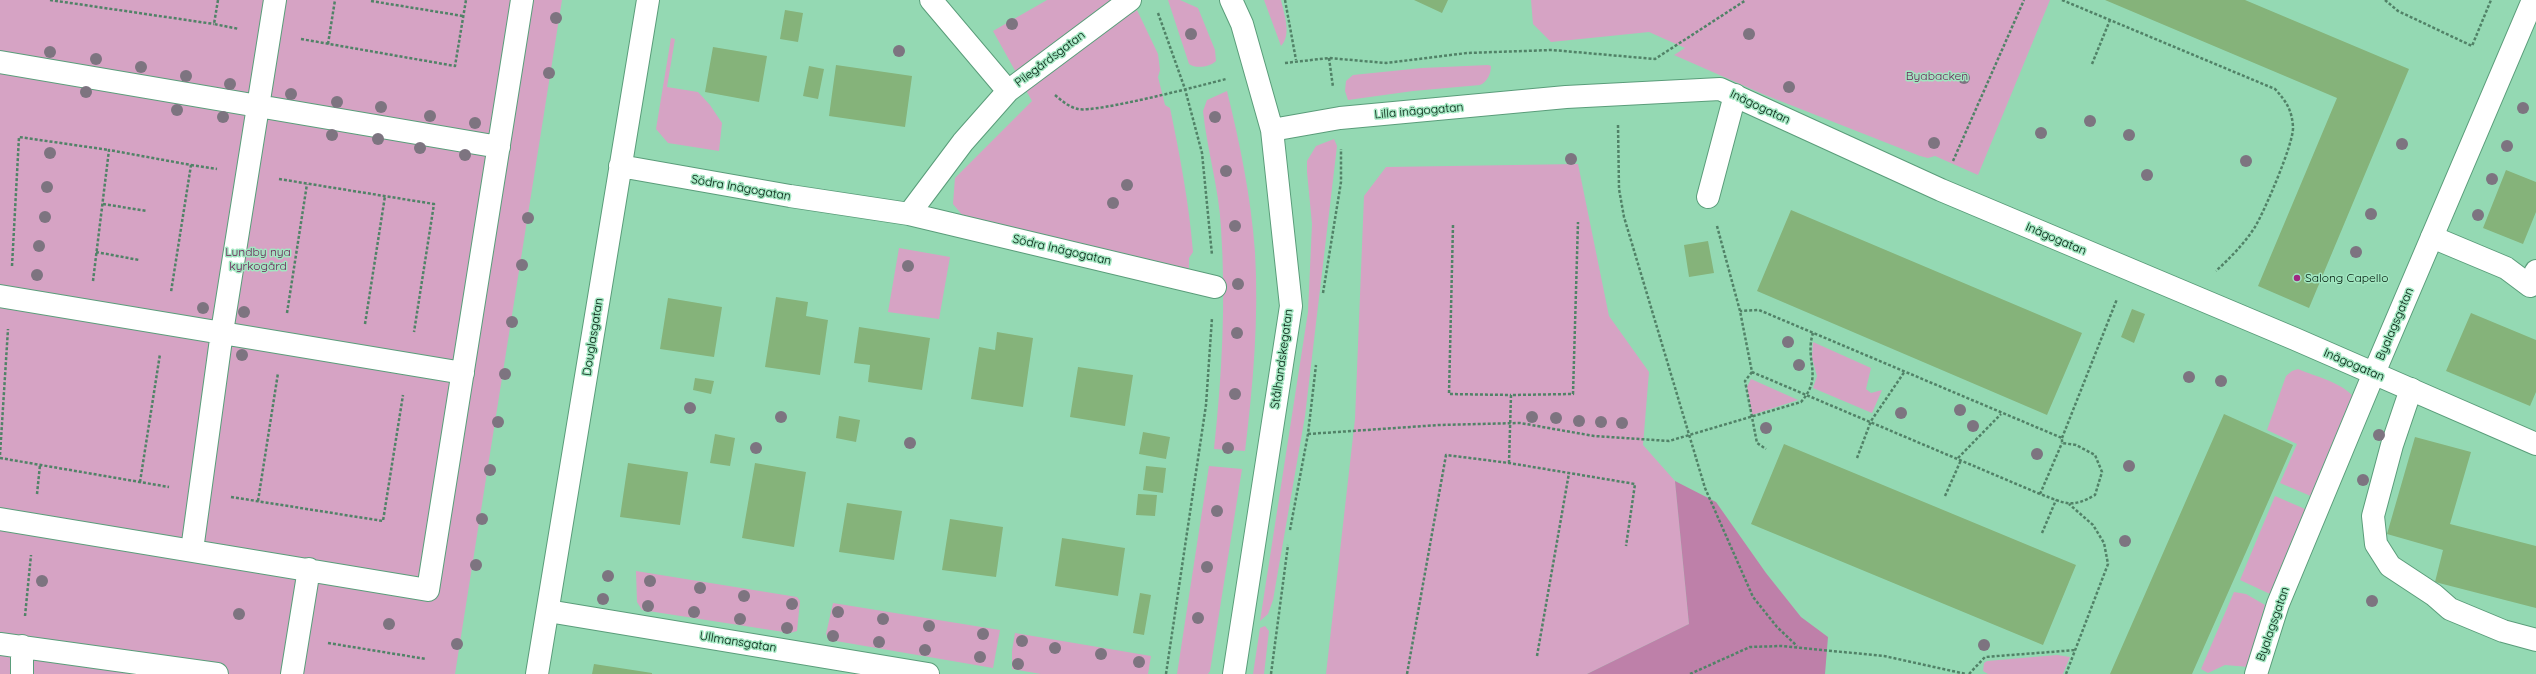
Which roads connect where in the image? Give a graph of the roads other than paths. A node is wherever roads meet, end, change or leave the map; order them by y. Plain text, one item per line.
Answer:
1 (275, 0) edge
2 (522, 0) edge
3 (648, 0) edge
4 (931, 0) edge
5 (1130, 0) edge
6 (1231, 0) edge
7 (2533, 0) edge
8 (0, 62) edge
9 (1008, 91) junction
10 (1735, 95) junction
11 (1566, 97) joint
12 (258, 106) junction
13 (1272, 130) junction
14 (499, 147) junction
15 (620, 166) junction
16 (1708, 196) road end
17 (909, 214) junction
18 (2432, 237) junction
19 (2536, 271) edge
20 (1214, 287) road end
21 (5, 297) edge
22 (222, 332) junction
23 (463, 373) junction
24 (2374, 373) junction
25 (2411, 389) junction
26 (2536, 444) edge
27 (0, 519) edge
28 (192, 550) junction
29 (309, 569) junction
30 (548, 611) junction
31 (2536, 640) edge
32 (0, 644) edge
33 (22, 646) junction
34 (22, 674) edge
35 (217, 674) edge
36 (292, 674) edge
37 (537, 674) edge
38 (928, 674) edge
39 (1234, 674) edge
40 (2256, 674) edge

1 - 12 street
2 - 14 street
3 - 15 street, Douglasgatan
4 - 9 street, Pilegårdsgatan
5 - 9 street, Pilegårdsgatan
6 - 13 street, Stålhandskegatan
7 - 18 street, Byalagsgatan
8 - 12 street
9 - 17 street
10 - 11 street, Inägogatan
10 - 16 street
10 - 24 street, Inägogatan
11 - 13 street, Lilla inägogatan
12 - 14 street
12 - 22 street
13 - 39 street, Stålhandskegatan
14 - 23 street
15 - 17 street, Södra Inägogatan
15 - 30 street, Douglasgatan
17 - 20 street, Södra Inägogatan
18 - 19 street
18 - 24 street, Byalagsgatan
21 - 22 street
22 - 23 street
22 - 28 street
23 - 29 street
24 - 25 street, Inägogatan
24 - 40 street, Byalagsgatan
25 - 26 street, Inägogatan
25 - 31 street
27 - 28 street
28 - 29 street
29 - 36 street
30 - 37 street, Douglasgatan
30 - 38 street, Ullmansgatan
32 - 33 street
33 - 34 street
33 - 35 street

